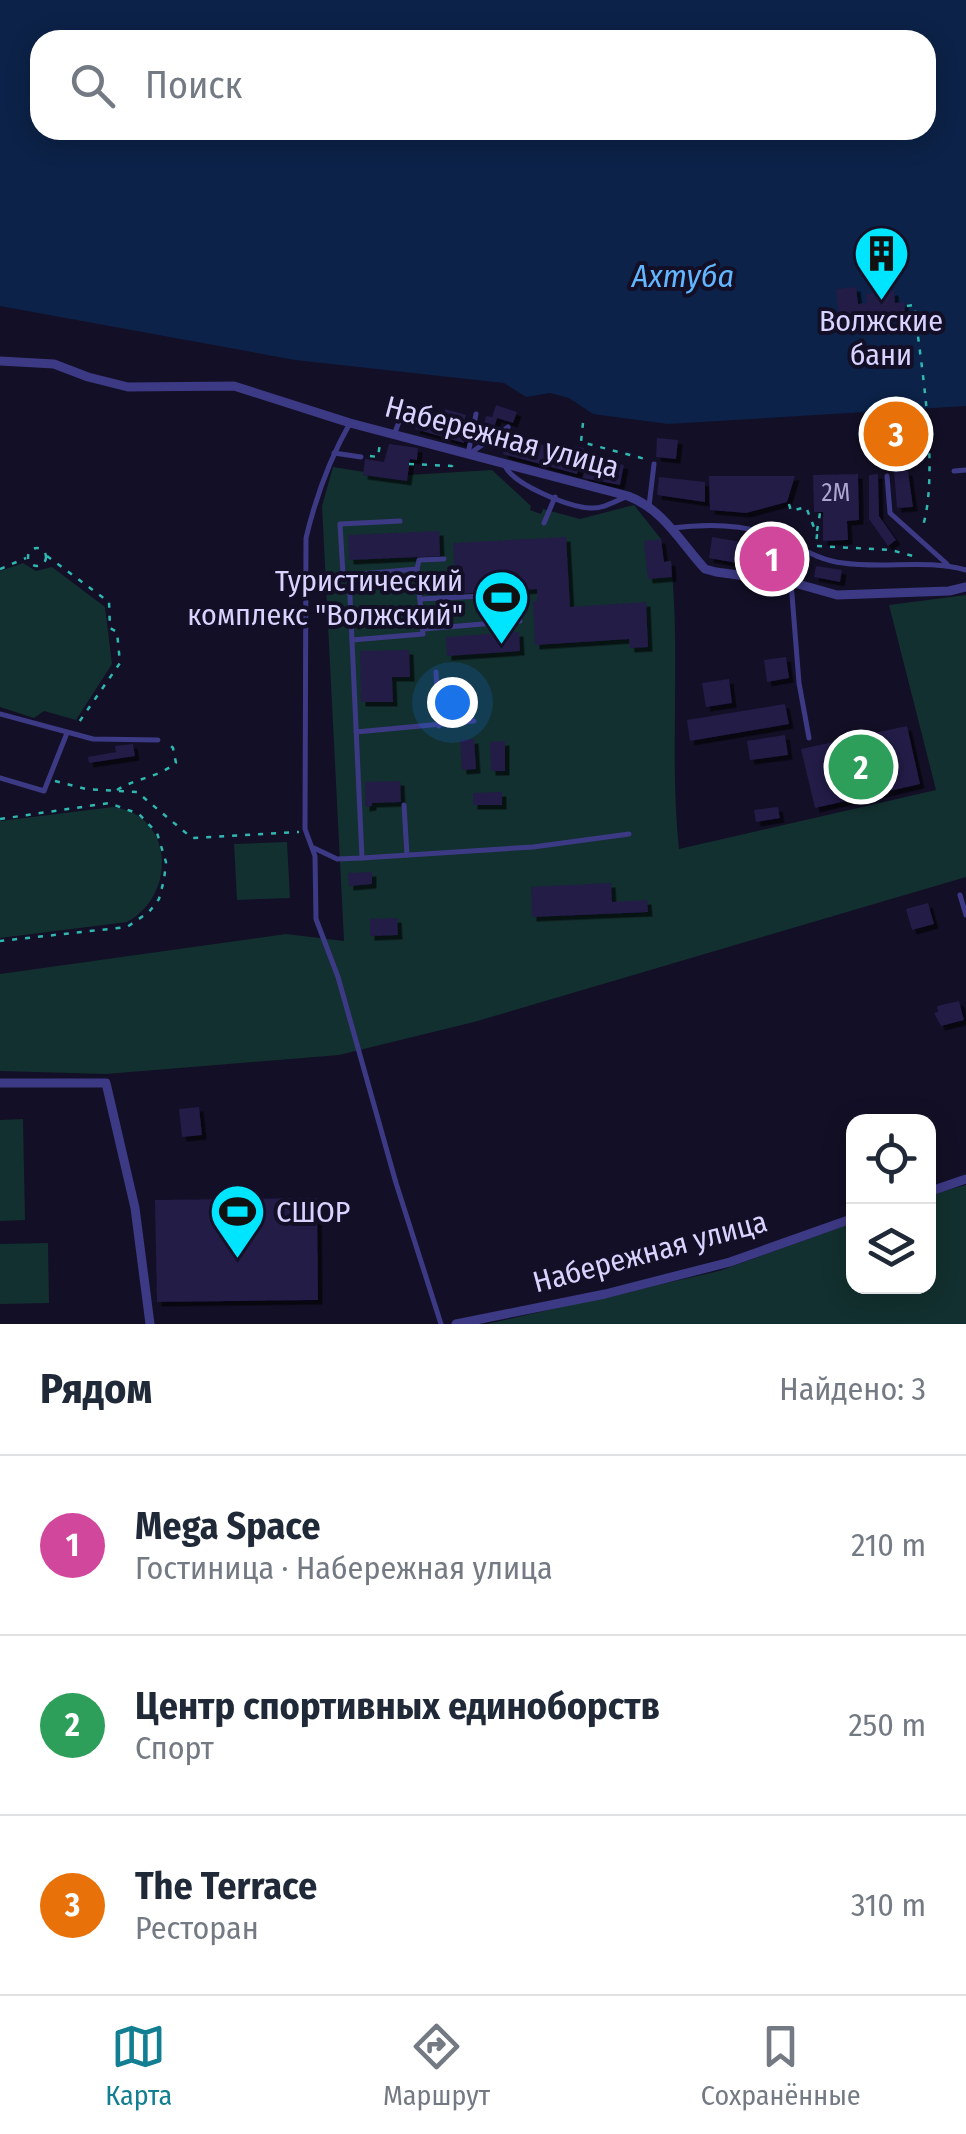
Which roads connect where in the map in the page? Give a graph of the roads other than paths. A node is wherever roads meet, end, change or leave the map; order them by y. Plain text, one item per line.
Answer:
1 (0, 361) edge
2 (406, 406) dead end
3 (476, 414) dead end
4 (350, 423) junction
5 (508, 427) dead end
6 (394, 434) junction
7 (334, 453) junction
8 (465, 453) junction
9 (361, 458) road end
10 (504, 464) junction
11 (654, 464) road end
12 (966, 470) edge
13 (954, 471) dead end
14 (887, 476) dead end
15 (628, 496) junction
16 (555, 497) junction
17 (649, 506) junction
18 (400, 521) dead end
19 (544, 523) dead end
20 (670, 528) junction
21 (444, 559) dead end
22 (950, 566) junction
23 (417, 569) junction
24 (966, 570) edge
25 (349, 575) junction
26 (791, 582) junction
27 (966, 587) edge
28 (526, 594) dead end
29 (420, 599) junction
30 (520, 622) dead end
31 (422, 630) junction
32 (352, 640) junction
33 (436, 672) dead end
34 (0, 714) edge
35 (474, 721) dead end
36 (438, 726) junction
37 (356, 732) junction
38 (69, 733) junction
39 (809, 738) dead end
40 (158, 740) road end
41 (0, 778) edge
42 (404, 805) dead end
43 (629, 834) dead end
44 (312, 846) junction
45 (408, 855) junction
46 (362, 858) junction
47 (960, 895) dead end
48 (966, 914) edge
49 (0, 1083) edge
50 (966, 1179) edge
51 (936, 1189) edge
52 (846, 1221) edge
53 (150, 1324) edge
54 (441, 1324) edge
55 (456, 1324) edge

1 - 4 street, Набережная улица
2 - 6 lane
3 - 8 lane
4 - 6 street, Набережная улица
4 - 7 lane
5 - 8 lane
6 - 8 street, Набережная улица
7 - 9 lane
7 - 44 lane
8 - 10 street, Набережная улица
10 - 15 street, Набережная улица
10 - 16 lane
11 - 17 lane
12 - 13 lane
14 - 22 lane
15 - 16 lane
15 - 17 street, Набережная улица
16 - 19 lane
17 - 20 street, Набережная улица
18 - 25 lane
20 - 22 lane
20 - 26 street, Набережная улица
21 - 23 lane
22 - 24 lane
23 - 25 lane
23 - 29 lane
25 - 32 lane
26 - 27 street, Набережная улица
26 - 39 lane
28 - 29 lane
29 - 31 lane
30 - 31 lane
31 - 32 lane
32 - 37 lane
33 - 36 lane
34 - 38 lane
35 - 36 lane
36 - 37 lane
37 - 46 lane
38 - 40 lane
38 - 41 lane
42 - 45 lane
43 - 45 lane
44 - 46 lane
44 - 54 lane
45 - 46 lane
47 - 48 lane
49 - 53 street
50 - 51 street
52 - 55 street, Набережная улица

